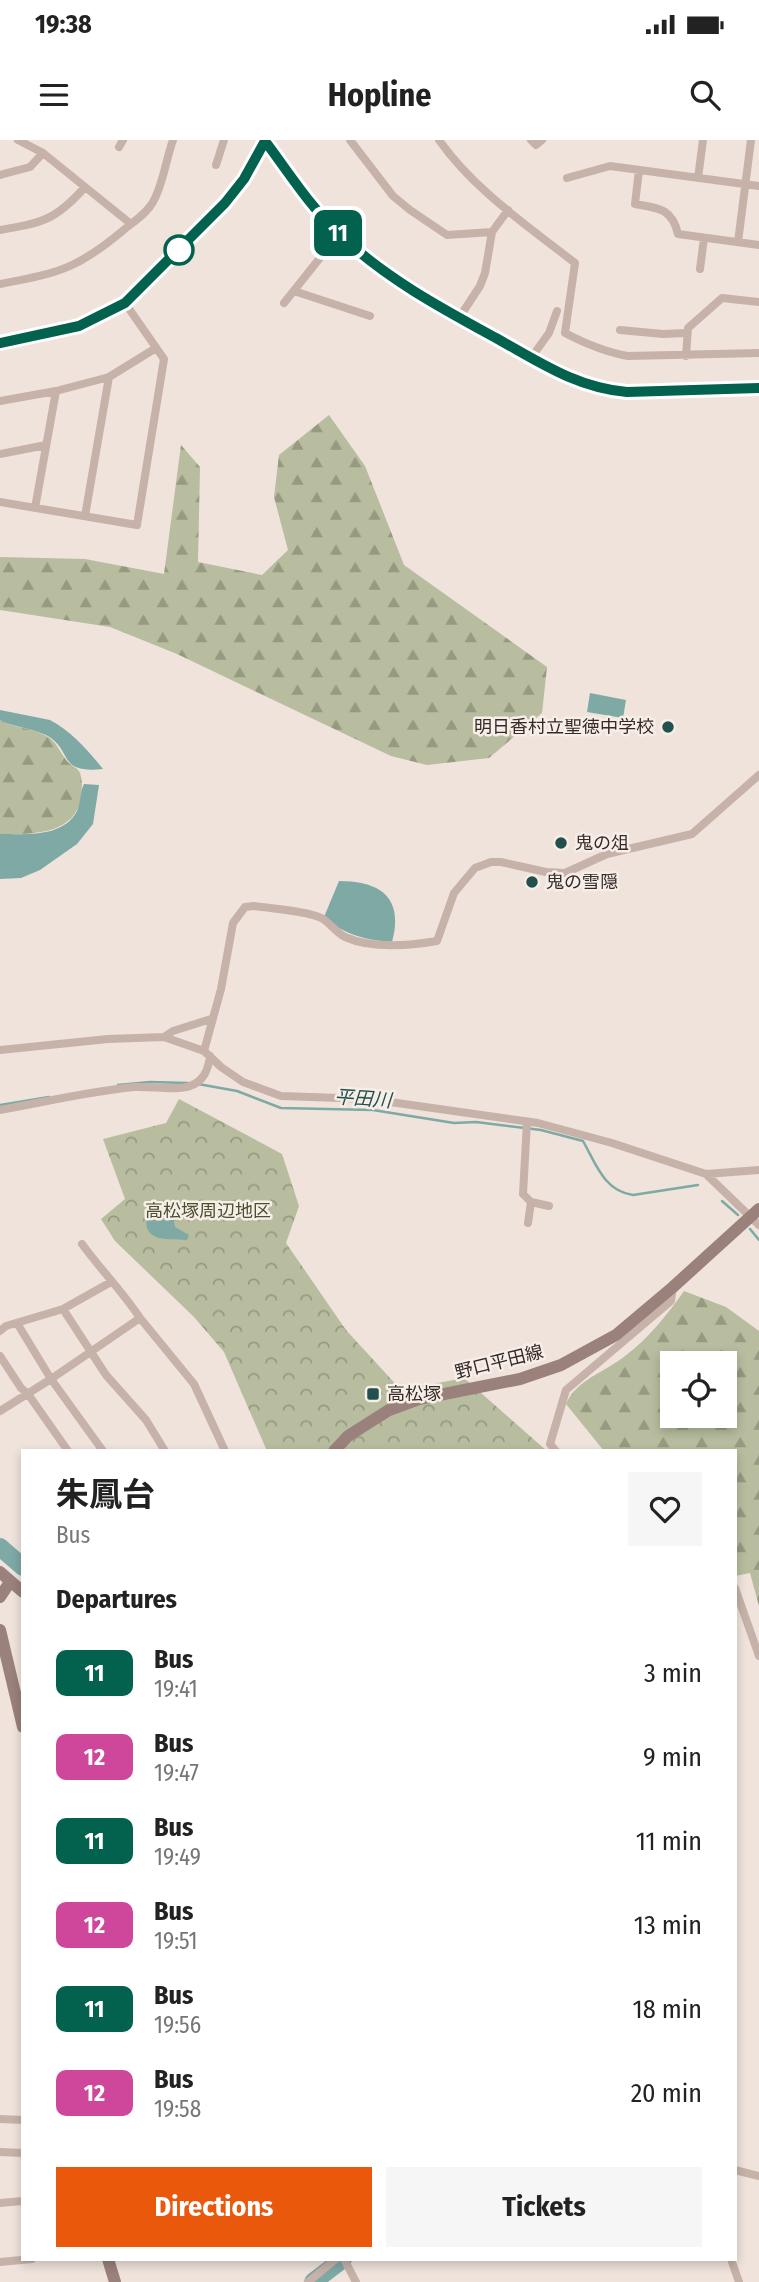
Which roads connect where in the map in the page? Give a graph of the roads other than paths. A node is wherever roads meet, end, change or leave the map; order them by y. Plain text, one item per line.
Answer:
1 (18, 140) edge
2 (173, 140) edge
3 (224, 140) edge
4 (265, 140) edge
5 (350, 140) edge
6 (439, 140) edge
7 (531, 140) edge
8 (542, 140) edge
9 (703, 140) edge
10 (751, 140) edge
11 (43, 153) junction
12 (216, 165) dead end
13 (639, 170) junction
14 (0, 175) edge
15 (566, 178) dead end
16 (698, 178) junction
17 (745, 184) junction
18 (759, 186) edge
19 (85, 187) junction
20 (508, 210) junction
21 (131, 224) junction
22 (0, 230) edge
23 (492, 232) junction
24 (339, 234) junction
25 (704, 238) junction
26 (738, 242) junction
27 (759, 245) edge
28 (701, 269) dead end
29 (0, 284) edge
30 (294, 290) junction
31 (759, 302) edge
32 (125, 303) junction
33 (284, 303) dead end
34 (557, 311) dead end
35 (370, 316) dead end
36 (459, 318) junction
37 (620, 330) dead end
38 (687, 333) junction
39 (0, 343) edge
40 (156, 348) junction
41 (759, 353) edge
42 (686, 356) junction
43 (531, 358) junction
44 (109, 377) junction
45 (759, 388) edge
46 (56, 391) junction
47 (0, 401) edge
48 (47, 445) junction
49 (0, 454) edge
50 (0, 502) edge
51 (35, 508) junction
52 (85, 516) junction
53 (759, 775) edge
54 (211, 1019) junction
55 (164, 1037) junction
56 (0, 1050) edge
57 (207, 1054) junction
58 (0, 1110) edge
59 (527, 1127) junction
60 (759, 1170) edge
61 (706, 1174) junction
62 (531, 1202) junction
63 (549, 1206) dead end
64 (756, 1217) edge
65 (528, 1223) dead end
66 (82, 1244) dead end
67 (111, 1282) junction
68 (673, 1287) junction
69 (63, 1309) junction
70 (140, 1318) junction
71 (16, 1323) junction
72 (0, 1331) edge
73 (91, 1353) junction
74 (0, 1356) edge
75 (51, 1379) junction
76 (28, 1394) junction
77 (0, 1410) edge
78 (67, 1449) edge
79 (102, 1449) edge
80 (164, 1449) edge
81 (224, 1449) edge
82 (336, 1449) edge
83 (554, 1449) edge
84 (5, 1577) edge
85 (21, 1590) edge
86 (737, 1594) edge
87 (0, 1597) edge
88 (0, 1629) edge
89 (759, 1656) edge
90 (21, 1718) edge
91 (0, 2119) edge
92 (21, 2120) edge
93 (0, 2152) edge
94 (21, 2153) edge
95 (737, 2170) edge
96 (759, 2176) edge
97 (21, 2201) edge
98 (0, 2203) edge
99 (21, 2260) edge
100 (109, 2261) edge
101 (333, 2261) edge
102 (345, 2261) edge
103 (732, 2261) edge
104 (0, 2262) edge
105 (115, 2282) edge
106 (307, 2282) edge
107 (356, 2282) edge
108 (739, 2282) edge

1 - 11 street
2 - 21 street
3 - 12 street
4 - 24 main road
4 - 32 main road
5 - 23 street
6 - 20 street
7 - 8 street
9 - 16 street
10 - 17 street
11 - 14 street
11 - 19 street
13 - 15 street
13 - 16 street
13 - 25 street
16 - 17 street
17 - 18 street
17 - 26 street
19 - 21 street
19 - 22 street
20 - 23 street
20 - 42 street
21 - 29 street
23 - 36 street
24 - 30 street
24 - 36 main road
25 - 26 street
25 - 28 street
26 - 27 street
30 - 33 street
30 - 35 street
31 - 38 street
32 - 39 main road
32 - 40 street
34 - 43 street
36 - 43 main road
37 - 38 street
38 - 42 street
40 - 44 street
40 - 52 street
41 - 42 street
43 - 45 main road
44 - 46 street
44 - 52 street
46 - 47 street
46 - 48 street
48 - 49 street
48 - 51 street
50 - 51 street
51 - 52 street
53 - 54 street
54 - 55 street
54 - 57 street
55 - 56 street
55 - 57 street
57 - 58 street
57 - 59 street
59 - 61 street
59 - 62 street
60 - 61 street
61 - 64 street
62 - 63 street
62 - 65 street
64 - 68 main road, 野口平田線
66 - 67 street
67 - 69 street
67 - 70 street
68 - 82 main road, 野口平田線
68 - 83 street
69 - 71 street
69 - 73 street
70 - 73 street
70 - 81 street
71 - 72 street
71 - 75 street
73 - 75 street
73 - 80 street
74 - 76 street
75 - 76 street
75 - 79 street
76 - 77 street
76 - 78 street
84 - 85 main road
84 - 87 main road
86 - 89 street
88 - 90 main road
91 - 92 street
93 - 94 street
95 - 96 street
97 - 98 street
99 - 104 street
100 - 105 main road
101 - 106 street
102 - 107 street
103 - 108 street

